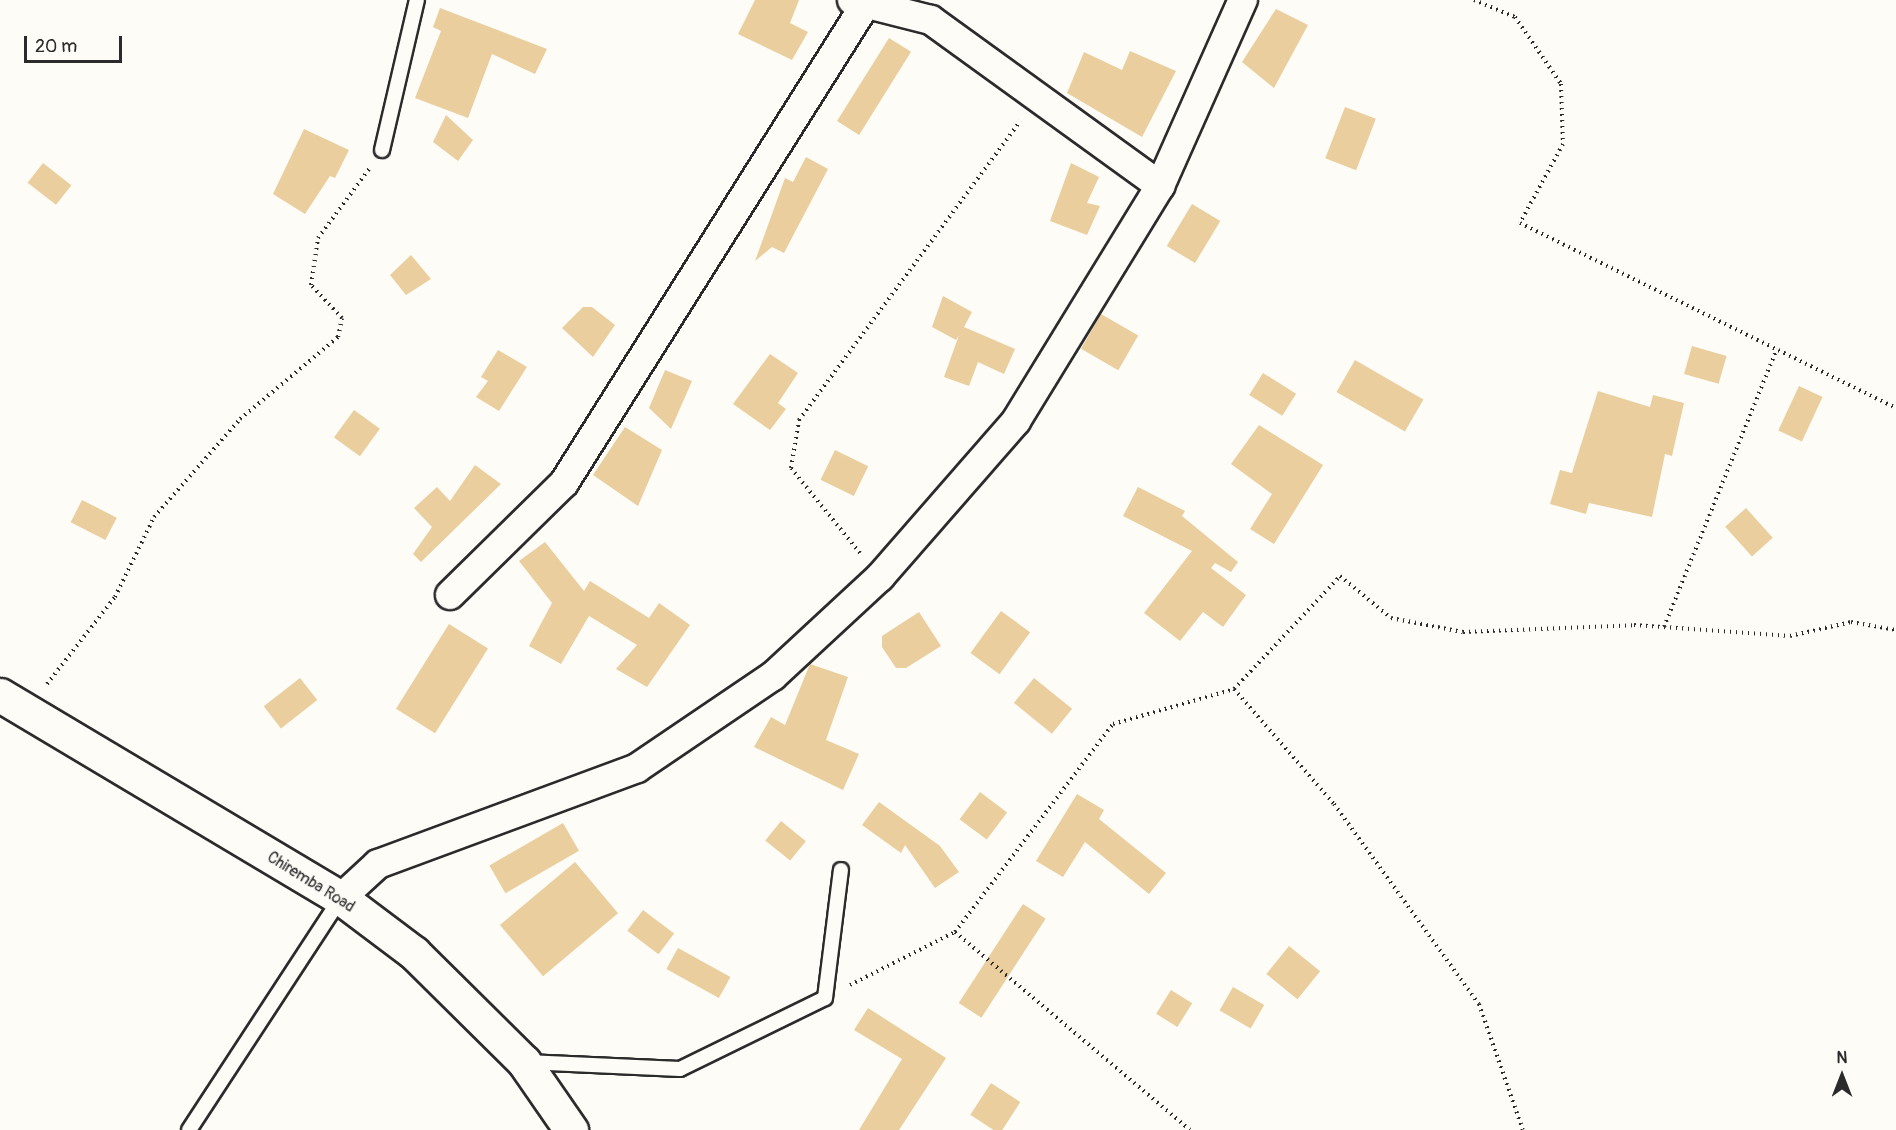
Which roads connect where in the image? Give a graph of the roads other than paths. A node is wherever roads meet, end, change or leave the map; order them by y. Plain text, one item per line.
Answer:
1 (417, 0) edge
2 (1243, 0) edge
3 (859, 2) edge
4 (382, 150) road end
5 (1160, 186) junction
6 (450, 595) dead end
7 (13, 703) edge
8 (841, 870) dead end
9 (341, 898) junction
10 (524, 1062) junction
11 (189, 1130) edge
12 (571, 1130) edge

1 - 4 lane
2 - 5 street
3 - 5 street
3 - 6 street
5 - 9 street
7 - 9 main road, Chiremba Road
8 - 10 lane
9 - 10 main road, Chiremba Road
9 - 11 lane
10 - 12 main road, Chiremba Road

